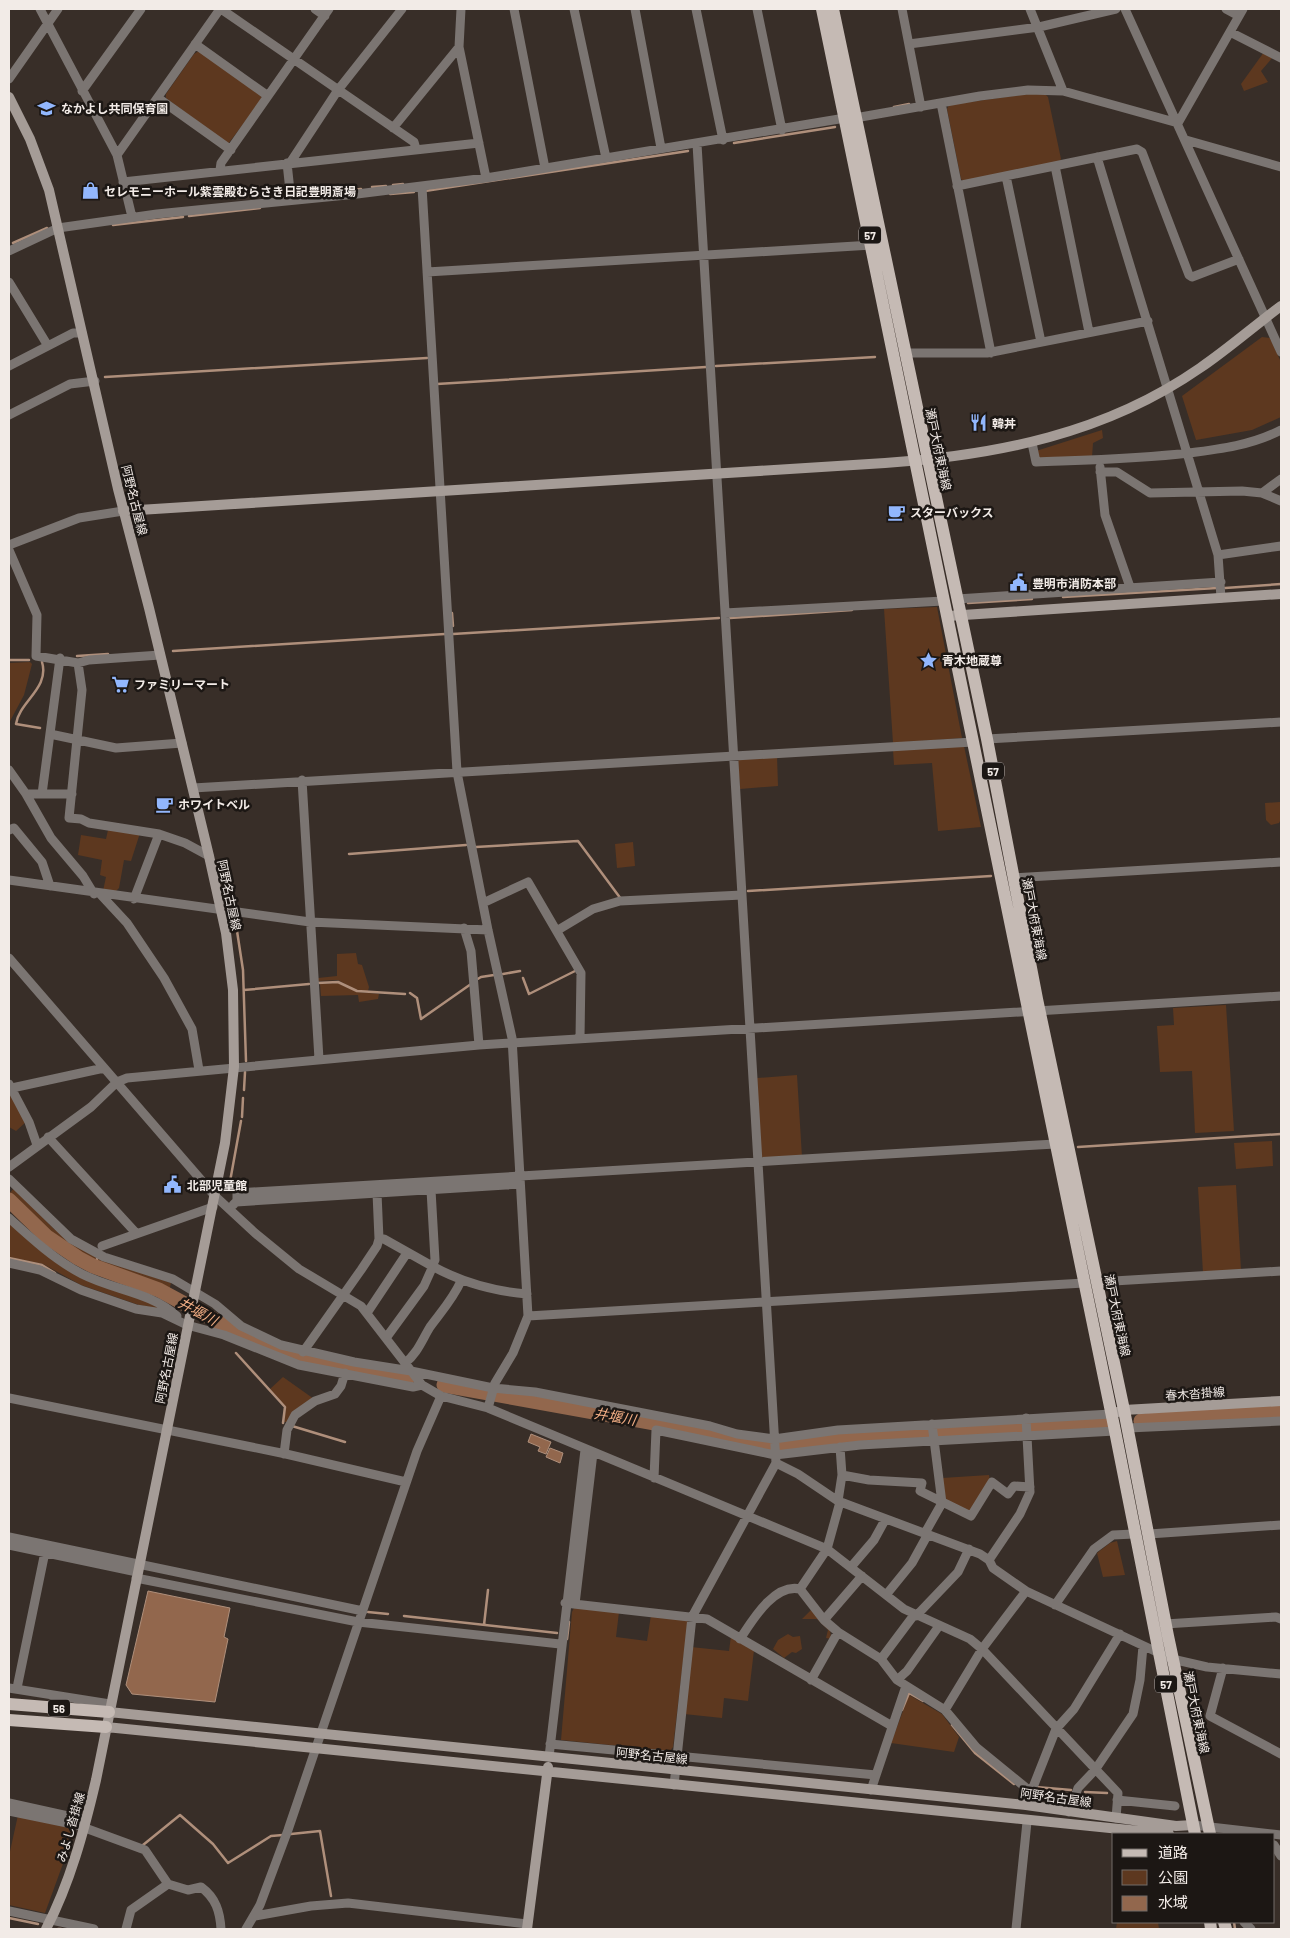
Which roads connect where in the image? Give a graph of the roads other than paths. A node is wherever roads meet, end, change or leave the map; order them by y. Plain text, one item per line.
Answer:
1 (40, 9) edge
2 (58, 9) edge
3 (140, 9) edge
4 (220, 9) edge
5 (315, 9) edge
6 (402, 9) edge
7 (461, 9) edge
8 (514, 9) edge
9 (574, 9) edge
10 (635, 9) edge
11 (696, 9) edge
12 (757, 9) edge
13 (822, 9) edge
14 (833, 9) edge
15 (902, 9) edge
16 (1030, 9) edge
17 (1116, 9) edge
18 (1126, 9) edge
19 (1226, 9) edge
20 (327, 12) edge
21 (1241, 12) edge
22 (48, 24) junction
23 (1038, 27) junction
24 (1230, 32) junction
25 (196, 44) junction
26 (909, 44) junction
27 (459, 47) junction
28 (1281, 58) edge
29 (294, 60) junction
30 (9, 79) edge
31 (338, 90) junction
32 (82, 91) junction
33 (1063, 91) junction
34 (268, 96) junction
35 (9, 97) edge
36 (158, 98) junction
37 (941, 103) junction
38 (921, 107) junction
39 (850, 118) junction
40 (1178, 123) junction
41 (393, 128) junction
42 (782, 130) junction
43 (722, 140) junction
44 (1186, 140) junction
45 (479, 143) junction
46 (697, 144) junction
47 (662, 148) junction
48 (416, 149) junction
49 (231, 150) junction
50 (117, 155) junction
51 (1097, 157) junction
52 (606, 158) junction
53 (288, 163) junction
54 (1055, 166) junction
55 (1281, 167) edge
56 (545, 168) junction
57 (220, 170) junction
58 (1006, 176) junction
59 (486, 178) junction
60 (123, 182) junction
61 (422, 186) junction
62 (957, 186) junction
63 (291, 200) junction
64 (132, 217) junction
65 (58, 228) junction
66 (872, 245) junction
67 (10, 249) edge
68 (704, 256) junction
69 (1239, 258) junction
70 (427, 272) junction
71 (10, 287) edge
72 (1280, 308) edge
73 (1265, 318) junction
74 (1148, 322) junction
75 (1089, 332) junction
76 (82, 333) junction
77 (1041, 342) junction
78 (48, 346) junction
79 (905, 352) junction
80 (1281, 352) edge
81 (991, 353) junction
82 (9, 366) edge
83 (95, 381) junction
84 (1168, 388) junction
85 (9, 415) edge
86 (1281, 430) edge
87 (1032, 444) junction
88 (1188, 453) junction
89 (921, 460) junction
90 (1099, 460) junction
91 (1100, 472) junction
92 (716, 473) junction
93 (1281, 479) edge
94 (439, 490) junction
95 (1199, 492) junction
96 (1262, 493) junction
97 (1281, 501) edge
98 (123, 511) junction
99 (9, 545) edge
100 (1281, 546) edge
101 (9, 550) edge
102 (1218, 555) junction
103 (1221, 582) junction
104 (1130, 587) junction
105 (1042, 593) junction
106 (1281, 594) edge
107 (1221, 598) junction
108 (957, 599) junction
109 (943, 601) junction
110 (1043, 609) junction
111 (725, 613) junction
112 (954, 615) junction
113 (160, 655) junction
114 (60, 658) junction
115 (78, 663) junction
116 (1281, 722) edge
117 (50, 734) junction
118 (987, 739) junction
119 (77, 740) junction
120 (974, 742) junction
121 (182, 743) junction
122 (734, 755) junction
123 (9, 770) edge
124 (457, 772) junction
125 (302, 780) junction
126 (193, 788) junction
127 (26, 794) junction
128 (42, 794) junction
129 (72, 794) junction
130 (9, 830) edge
131 (159, 834) junction
132 (209, 856) junction
133 (1281, 862) edge
134 (1013, 878) junction
135 (9, 880) edge
136 (50, 886) junction
137 (98, 894) junction
138 (742, 895) junction
139 (134, 899) junction
140 (483, 903) junction
141 (222, 911) junction
142 (310, 922) junction
143 (464, 928) junction
144 (488, 930) junction
145 (558, 930) junction
146 (9, 958) edge
147 (1281, 996) edge
148 (1034, 1011) junction
149 (750, 1029) junction
150 (580, 1038) junction
151 (512, 1043) junction
152 (479, 1044) junction
153 (319, 1059) junction
154 (234, 1067) junction
155 (104, 1068) junction
156 (199, 1070) junction
157 (117, 1082) junction
158 (10, 1086) edge
159 (48, 1137) junction
160 (1055, 1144) junction
161 (37, 1145) junction
162 (758, 1161) junction
163 (9, 1167) edge
164 (9, 1179) edge
165 (520, 1180) junction
166 (431, 1190) junction
167 (377, 1193) junction
168 (216, 1196) junction
169 (237, 1202) junction
170 (213, 1206) junction
171 (230, 1209) junction
172 (9, 1218) edge
173 (136, 1233) junction
174 (379, 1239) junction
175 (102, 1246) dead end
176 (407, 1253) junction
177 (9, 1264) edge
178 (433, 1266) junction
179 (1281, 1271) edge
180 (461, 1281) junction
181 (1097, 1282) junction
182 (1084, 1283) junction
183 (195, 1293) junction
184 (526, 1294) junction
185 (343, 1295) junction
186 (766, 1301) junction
187 (367, 1313) junction
188 (528, 1316) junction
189 (188, 1323) junction
190 (386, 1338) junction
191 (303, 1352) junction
192 (408, 1367) junction
193 (345, 1374) junction
194 (422, 1385) junction
195 (441, 1396) junction
196 (491, 1397) junction
197 (9, 1398) edge
198 (1281, 1401) edge
199 (1124, 1410) junction
200 (1111, 1414) junction
201 (1026, 1419) junction
202 (1281, 1421) edge
203 (932, 1425) junction
204 (1128, 1428) junction
205 (167, 1430) junction
206 (1115, 1430) junction
207 (1027, 1434) junction
208 (774, 1439) junction
209 (933, 1439) junction
210 (840, 1447) junction
211 (589, 1451) junction
212 (284, 1454) junction
213 (775, 1457) junction
214 (842, 1475) junction
215 (654, 1478) junction
216 (406, 1482) junction
217 (1030, 1487) junction
218 (941, 1500) junction
219 (839, 1502) junction
220 (748, 1516) junction
221 (885, 1520) junction
222 (1281, 1525) edge
223 (927, 1533) junction
224 (1134, 1534) junction
225 (1149, 1534) junction
226 (9, 1537) edge
227 (9, 1545) edge
228 (827, 1549) junction
229 (969, 1550) junction
230 (45, 1552) junction
231 (989, 1560) junction
232 (851, 1567) junction
233 (137, 1571) junction
234 (862, 1576) junction
235 (800, 1589) junction
236 (1026, 1591) junction
237 (886, 1595) junction
238 (570, 1604) junction
239 (1055, 1605) junction
240 (363, 1610) junction
241 (915, 1616) junction
242 (692, 1617) junction
243 (1281, 1619) edge
244 (824, 1620) junction
245 (358, 1622) junction
246 (1165, 1624) junction
247 (939, 1626) junction
248 (838, 1632) junction
249 (1120, 1634) junction
250 (740, 1639) junction
251 (560, 1644) junction
252 (1143, 1646) junction
253 (982, 1649) junction
254 (1160, 1653) junction
255 (881, 1659) junction
256 (1172, 1659) junction
257 (1223, 1668) junction
258 (1281, 1674) edge
259 (811, 1680) junction
260 (897, 1680) junction
261 (906, 1686) junction
262 (13, 1688) edge
263 (9, 1704) edge
264 (109, 1708) junction
265 (945, 1710) junction
266 (9, 1720) edge
267 (892, 1726) junction
268 (106, 1728) junction
269 (1056, 1729) junction
270 (320, 1733) junction
271 (550, 1744) junction
272 (316, 1748) junction
273 (1281, 1754) edge
274 (549, 1757) junction
275 (678, 1757) junction
276 (676, 1770) junction
277 (1095, 1770) junction
278 (547, 1773) junction
279 (876, 1774) junction
280 (674, 1785) junction
281 (871, 1790) junction
282 (1030, 1792) junction
283 (1117, 1800) junction
284 (9, 1803) edge
285 (1026, 1805) junction
286 (1174, 1806) dead end
287 (9, 1811) edge
288 (1069, 1812) junction
289 (1116, 1818) junction
290 (1027, 1822) junction
291 (85, 1824) junction
292 (1194, 1830) edge
293 (1210, 1830) edge
294 (1157, 1833) edge
295 (1253, 1833) edge
296 (168, 1884) junction
297 (9, 1911) edge
298 (255, 1916) junction
299 (49, 1924) edge
300 (527, 1926) edge
301 (94, 1929) edge
302 (126, 1929) edge
303 (221, 1929) edge
304 (246, 1929) edge
305 (1016, 1929) edge

1 - 22 street
2 - 22 street
3 - 32 street
4 - 25 street
4 - 29 street
5 - 20 street
6 - 31 street
7 - 27 street
8 - 56 street
9 - 52 street
10 - 47 street
11 - 43 street
12 - 42 street
13 - 39 main road, 瀬戸大府東海線 / 57
14 - 39 main road, 瀬戸大府東海線 / 57
15 - 26 street
16 - 23 street
17 - 23 street
18 - 40 street
19 - 21 street
20 - 29 street
21 - 24 street
22 - 30 street
22 - 32 street
23 - 26 street
23 - 33 street
24 - 28 street
24 - 40 street
25 - 34 street
25 - 36 street
26 - 38 street
27 - 41 street
27 - 45 street
29 - 31 street
29 - 34 street
31 - 41 street
31 - 53 street
32 - 50 street
33 - 37 street
33 - 40 street
34 - 49 street
35 - 65 main road, 阿野名古屋線
36 - 49 street
36 - 50 street
37 - 38 street
37 - 62 street
38 - 39 street
39 - 42 street
39 - 66 main road, 瀬戸大府東海線 / 57
39 - 79 main road, 瀬戸大府東海線 / 57
40 - 44 street
41 - 48 street
42 - 43 street
43 - 46 street
44 - 55 street
44 - 69 street
45 - 48 street
45 - 59 street
46 - 47 street
46 - 68 street
47 - 52 street
48 - 53 street
49 - 57 street
50 - 60 street
51 - 54 street
51 - 69 street
51 - 74 street
52 - 56 street
53 - 57 street
53 - 63 street
54 - 58 street
54 - 75 street
56 - 59 street
57 - 60 street
58 - 62 street
58 - 77 street
59 - 61 street
60 - 64 street
61 - 63 street
61 - 70 street
62 - 81 street
63 - 64 street
64 - 65 street
65 - 67 street
65 - 76 main road, 阿野名古屋線
66 - 68 street
66 - 89 main road, 瀬戸大府東海線 / 57
68 - 70 street
68 - 92 street
69 - 73 street
70 - 94 street
71 - 78 street
72 - 73 main road
73 - 80 street
73 - 84 main road
74 - 75 street
74 - 84 street
75 - 77 street
76 - 78 street
76 - 83 main road, 阿野名古屋線
77 - 81 street
78 - 82 street
79 - 81 street
79 - 89 main road, 瀬戸大府東海線 / 57
83 - 85 street
83 - 98 main road, 阿野名古屋線
84 - 87 main road
84 - 88 street
86 - 88 street
87 - 89 main road
87 - 90 street
88 - 90 street
88 - 95 street
89 - 92 main road
89 - 108 main road, 瀬戸大府東海線 / 57
89 - 109 main road, 瀬戸大府東海線 / 57
90 - 91 street
91 - 95 street
91 - 104 street
92 - 94 main road
92 - 111 street
93 - 96 street
94 - 98 main road
94 - 124 street
95 - 96 street
95 - 102 street
96 - 97 street
98 - 99 street
98 - 113 main road, 阿野名古屋線
100 - 102 street
101 - 114 street
102 - 103 street
103 - 104 street
103 - 107 street
104 - 105 street
105 - 108 street
105 - 110 street
106 - 107 main road
107 - 110 main road
108 - 112 main road, 瀬戸大府東海線 / 57
109 - 111 street
109 - 112 main road, 瀬戸大府東海線 / 57
110 - 112 main road
111 - 122 street
112 - 118 main road, 瀬戸大府東海線 / 57
112 - 120 main road, 瀬戸大府東海線 / 57
113 - 115 street
113 - 121 main road, 阿野名古屋線
114 - 115 street
114 - 117 street
115 - 119 street
116 - 118 street
117 - 119 street
117 - 128 street
118 - 134 main road, 瀬戸大府東海線 / 57
119 - 121 street
119 - 129 street
120 - 122 street
120 - 148 main road, 瀬戸大府東海線 / 57
121 - 126 main road, 阿野名古屋線
122 - 124 street
122 - 138 street
123 - 127 street
124 - 125 street
124 - 140 street
125 - 126 street
125 - 142 street
126 - 132 main road, 阿野名古屋線
127 - 128 street
127 - 137 street
128 - 129 street
129 - 131 street
130 - 136 street
131 - 132 street
131 - 139 street
132 - 141 main road, 阿野名古屋線
133 - 134 street
134 - 148 main road, 瀬戸大府東海線 / 57
135 - 136 street
136 - 137 street
137 - 139 street
137 - 156 street
138 - 145 street
138 - 149 street
139 - 141 street
140 - 144 street
140 - 145 street
141 - 142 street
141 - 154 main road, 阿野名古屋線
142 - 143 street
142 - 153 street
143 - 144 street
143 - 152 street
144 - 151 street
145 - 150 street
146 - 155 street
147 - 148 street
148 - 149 street
148 - 160 main road, 瀬戸大府東海線 / 57
148 - 181 main road, 瀬戸大府東海線 / 57
149 - 150 street
149 - 162 street
150 - 151 street
151 - 152 street
151 - 165 street
152 - 153 street
153 - 154 street
154 - 156 street
154 - 168 main road, 阿野名古屋線
155 - 157 street
155 - 158 street
156 - 157 street
157 - 159 street
157 - 168 street
158 - 161 street
159 - 161 street
159 - 173 street
160 - 162 street
160 - 182 main road, 瀬戸大府東海線 / 57
161 - 163 street
162 - 165 street
162 - 186 street
164 - 183 street
165 - 166 street
165 - 169 street
165 - 184 street
166 - 167 street
166 - 178 street
167 - 169 street
167 - 174 street
168 - 170 main road, 阿野名古屋線
168 - 171 street
169 - 171 street
170 - 173 street
170 - 183 main road, 阿野名古屋線
171 - 185 street
172 - 189 street
173 - 175 street
174 - 176 street
174 - 185 street
176 - 178 street
176 - 187 street
177 - 189 street
178 - 180 street
178 - 190 street
179 - 181 street
180 - 184 street
180 - 192 street
181 - 199 main road, 瀬戸大府東海線 / 57
182 - 186 street
182 - 200 main road, 瀬戸大府東海線 / 57
183 - 189 main road, 阿野名古屋線
183 - 191 street
184 - 188 street
185 - 187 street
185 - 191 street
186 - 188 street
186 - 208 street
187 - 190 street
188 - 196 street
189 - 193 street
189 - 205 main road, 阿野名古屋線
190 - 192 street
191 - 192 street
192 - 194 street
192 - 196 street
193 - 194 street
193 - 212 street
194 - 195 street
195 - 196 street
195 - 216 street
196 - 208 street
196 - 211 street
197 - 205 street
198 - 199 main road, 春木沓掛線
199 - 200 main road, 春木沓掛線
199 - 204 main road, 瀬戸大府東海線 / 57
200 - 201 street
200 - 206 main road, 瀬戸大府東海線 / 57
201 - 203 street
201 - 207 street
202 - 204 street
203 - 208 street
203 - 209 street
204 - 225 main road, 瀬戸大府東海線 / 57
205 - 212 street
205 - 233 main road, 阿野名古屋線
206 - 207 street
206 - 224 main road, 瀬戸大府東海線 / 57
207 - 209 street
207 - 217 street
208 - 213 street
209 - 210 street
209 - 218 street
210 - 213 street
210 - 214 street
211 - 215 street
211 - 238 street
212 - 216 street
213 - 215 street
213 - 219 street
213 - 220 street
214 - 218 street
214 - 219 street
215 - 220 street
216 - 240 street
217 - 218 street
217 - 231 street
218 - 223 street
219 - 221 street
219 - 228 street
220 - 228 street
220 - 242 street
221 - 223 street
221 - 232 street
222 - 225 street
223 - 229 street
223 - 237 street
224 - 239 street
224 - 254 main road, 瀬戸大府東海線 / 57
225 - 246 main road, 瀬戸大府東海線 / 57
226 - 233 street
227 - 230 street
228 - 232 street
228 - 235 street
229 - 231 street
229 - 241 street
230 - 233 street
230 - 262 street
231 - 236 street
232 - 234 street
233 - 240 street
233 - 245 street
233 - 264 main road, 阿野名古屋線
234 - 237 street
234 - 244 street
235 - 244 street
235 - 250 street
236 - 239 street
236 - 253 street
237 - 241 street
238 - 242 street
238 - 251 street
239 - 249 street
240 - 245 street
241 - 247 street
241 - 255 street
242 - 250 street
242 - 275 street
243 - 246 street
244 - 248 street
245 - 251 street
245 - 270 street
246 - 256 main road, 瀬戸大府東海線 / 57
247 - 253 street
247 - 260 street
248 - 255 street
248 - 259 street
249 - 252 street
249 - 269 street
250 - 259 street
251 - 271 street
252 - 254 street
252 - 277 street
253 - 265 street
253 - 269 street
254 - 256 street
254 - 292 main road, 瀬戸大府東海線 / 57
255 - 260 street
256 - 257 street
256 - 293 main road, 瀬戸大府東海線 / 57
257 - 258 street
257 - 273 street
259 - 267 street
260 - 261 street
261 - 265 street
261 - 267 street
262 - 264 street
263 - 264 main road, 56
264 - 268 main road, 阿野名古屋線
264 - 270 main road, 阿野名古屋線
265 - 282 street
266 - 268 main road, 56
267 - 279 street
268 - 272 main road, 阿野名古屋線
268 - 291 main road, みよし沓掛線
269 - 277 street
269 - 282 street
270 - 272 street
270 - 274 main road, 阿野名古屋線
271 - 274 street
271 - 275 street
272 - 278 main road, 阿野名古屋線
272 - 298 street
274 - 276 main road, 阿野名古屋線
274 - 278 main road
275 - 276 street
275 - 279 street
276 - 280 street
276 - 281 main road, 阿野名古屋線
277 - 283 street
277 - 288 street
278 - 280 main road, 阿野名古屋線
278 - 300 main road
279 - 281 street
280 - 290 main road, 阿野名古屋線
281 - 285 main road, 阿野名古屋線
282 - 285 street
283 - 286 street
283 - 289 street
284 - 291 street
285 - 288 main road, 阿野名古屋線
287 - 291 street
288 - 289 main road, 阿野名古屋線
289 - 292 main road, 阿野名古屋線
290 - 294 main road, 阿野名古屋線
290 - 305 street
291 - 296 street
291 - 299 main road, みよし沓掛線
292 - 293 street
293 - 295 street
296 - 302 street
296 - 303 street
297 - 299 street
298 - 300 street
298 - 304 street
299 - 301 street

